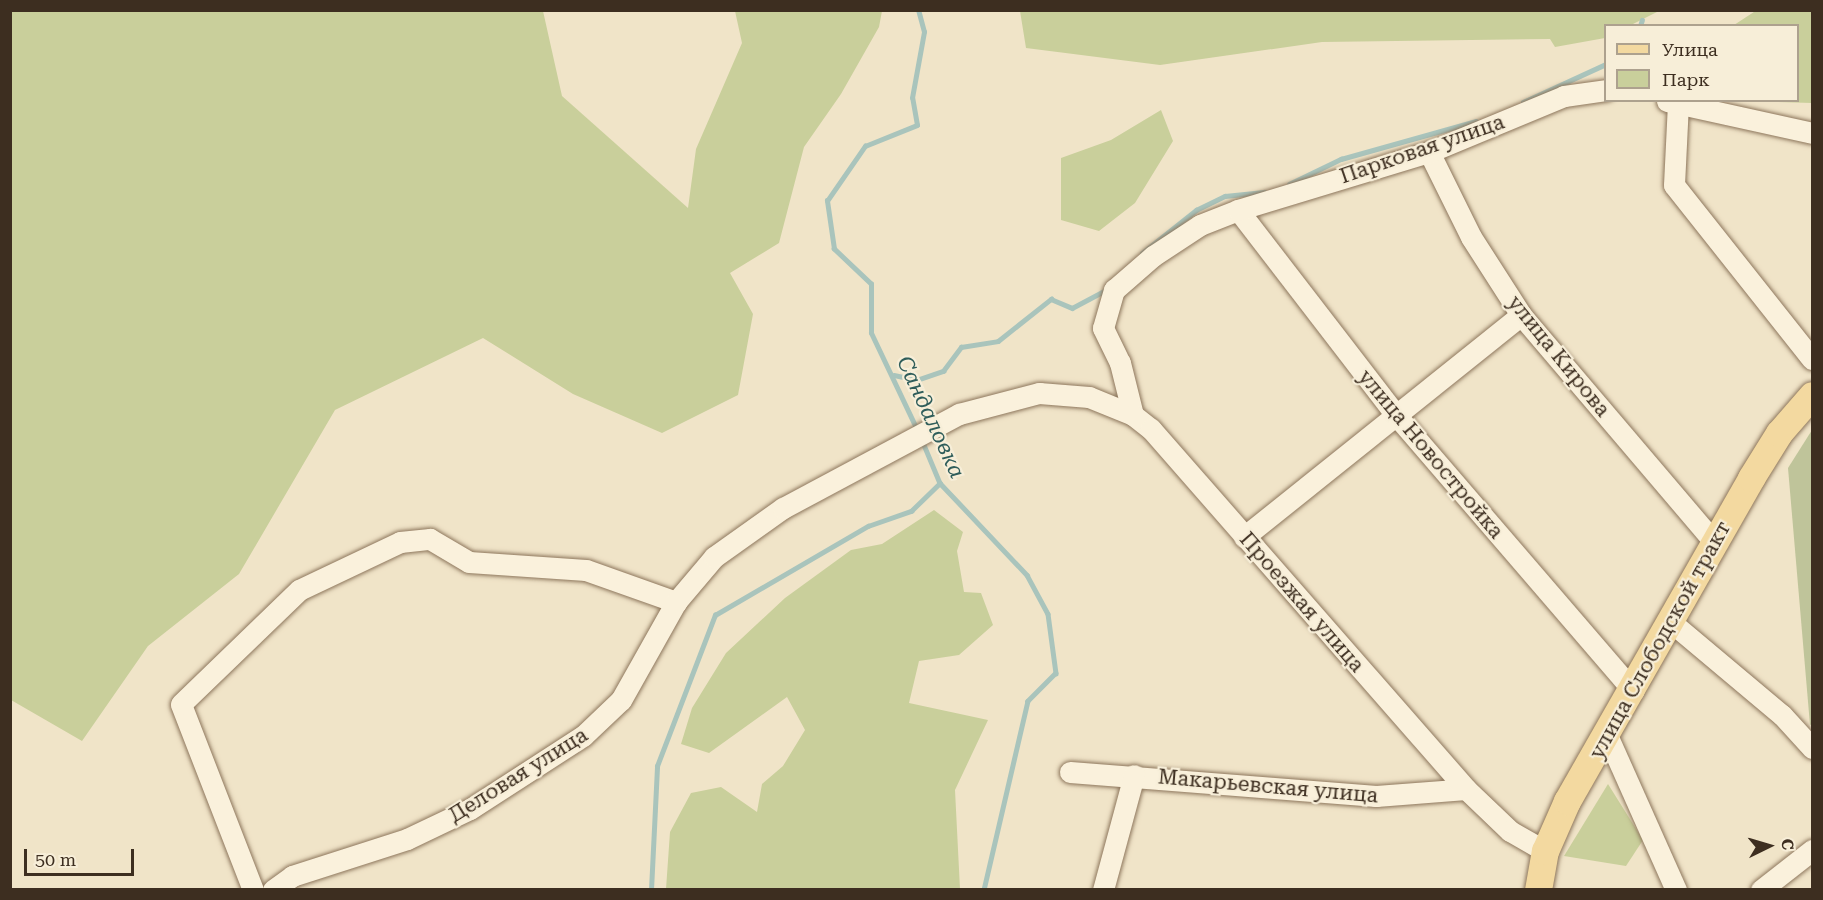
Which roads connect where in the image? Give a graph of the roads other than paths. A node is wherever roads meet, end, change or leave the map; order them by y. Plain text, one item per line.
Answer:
1 (1604, 90) edge
2 (1672, 102) edge
3 (1812, 133) edge
4 (1429, 152) junction
5 (1238, 210) junction
6 (1521, 315) junction
7 (1812, 359) edge
8 (1812, 396) edge
9 (1133, 415) junction
10 (1396, 415) junction
11 (888, 450) joint
12 (1244, 537) junction
13 (1715, 543) junction
14 (676, 602) junction
15 (1671, 622) junction
16 (1633, 691) junction
17 (1607, 735) junction
18 (1812, 748) edge
19 (1070, 772) dead end
20 (1134, 775) junction
21 (1466, 789) junction
22 (1812, 850) edge
23 (1545, 851) junction
24 (253, 890) edge
25 (273, 890) edge
26 (1103, 890) edge
27 (1538, 890) edge
28 (1676, 890) edge
29 (1761, 890) edge

1 - 4 street, Парковая улица
2 - 3 street
2 - 7 street
4 - 5 street, Парковая улица
4 - 6 street, улица Кирова
5 - 9 street, Парковая улица
5 - 10 street, улица Новостройка
6 - 10 street
6 - 13 street, улица Кирова
8 - 13 main road, улица Слободской тракт
9 - 11 street, Проезжая улица
9 - 12 street, Проезжая улица
10 - 12 street
10 - 16 street, улица Новостройка
11 - 14 street, Деловая улица
12 - 21 street, Проезжая улица
13 - 15 main road, улица Слободской тракт
14 - 24 street
14 - 25 street, Деловая улица
15 - 16 main road, улица Слободской тракт
15 - 18 street
16 - 17 main road, улица Слободской тракт
17 - 23 main road, улица Слободской тракт
17 - 28 street
19 - 20 street, Макарьевская улица
20 - 21 street, Макарьевская улица
20 - 26 street
21 - 23 street, Проезжая улица
22 - 29 street
23 - 27 main road

